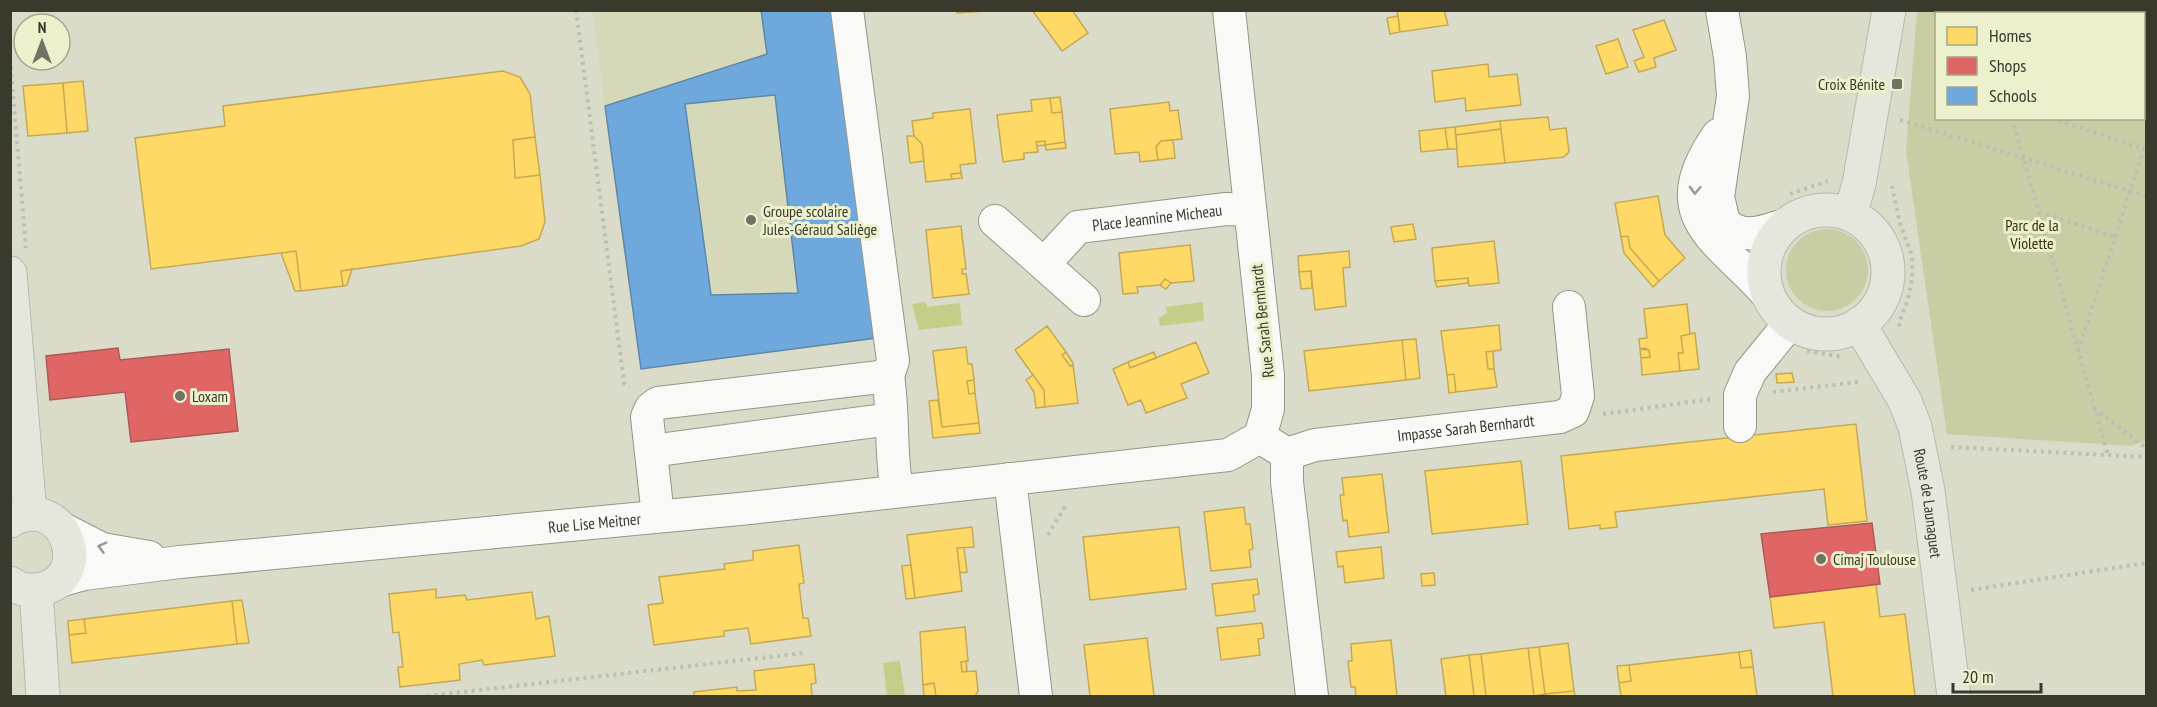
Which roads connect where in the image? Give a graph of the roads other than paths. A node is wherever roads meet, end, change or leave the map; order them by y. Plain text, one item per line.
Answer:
1 (847, 10) edge
2 (1229, 10) edge
3 (1722, 10) edge
4 (1889, 10) edge
5 (1729, 119) junction
6 (1250, 210) junction
7 (1784, 211) junction
8 (1850, 214) junction
9 (995, 221) dead end
10 (1044, 264) junction
11 (10, 273) edge
12 (1768, 295) junction
13 (1084, 300) dead end
14 (1569, 307) dead end
15 (1859, 324) junction
16 (1783, 331) junction
17 (888, 376) junction
18 (15, 381) edge
19 (891, 419) junction
20 (1740, 426) dead end
21 (1260, 437) junction
22 (651, 451) junction
23 (1287, 454) junction
24 (19, 467) edge
25 (1010, 479) junction
26 (897, 491) junction
27 (658, 516) junction
28 (20, 518) edge
29 (63, 529) junction
30 (180, 562) junction
31 (35, 585) edge
32 (43, 696) edge
33 (1036, 696) edge
34 (1312, 696) edge
35 (1954, 696) edge

1 - 17 street
2 - 6 street, Rue Sarah Bernhardt
3 - 5 street
4 - 8 main road
5 - 7 street
5 -> 12 street
6 - 10 street, Place Jeannine Micheau
6 - 21 street, Rue Sarah Bernhardt
7 - 8 main road
7 - 12 main road
8 - 15 main road
9 - 10 street
10 - 13 street
11 - 18 main road
12 - 16 main road
14 - 23 street, Impasse Sarah Bernhardt
15 - 16 main road
15 - 35 main road, Route de Launaguet
16 - 20 street
17 - 19 street
17 - 22 street
18 - 24 main road
19 - 22 street
19 - 26 street
21 - 23 street
21 - 25 street
22 - 27 street
23 - 34 street
24 - 28 main road
25 - 26 street, Rue Lise Meitner
25 - 33 street
26 - 27 street, Rue Lise Meitner
27 - 30 street, Rue Lise Meitner
28 - 29 main road
30 -> 29 street, Rue Lise Meitner
29 - 31 main road
30 - 31 street, Rue Lise Meitner
31 - 32 main road

